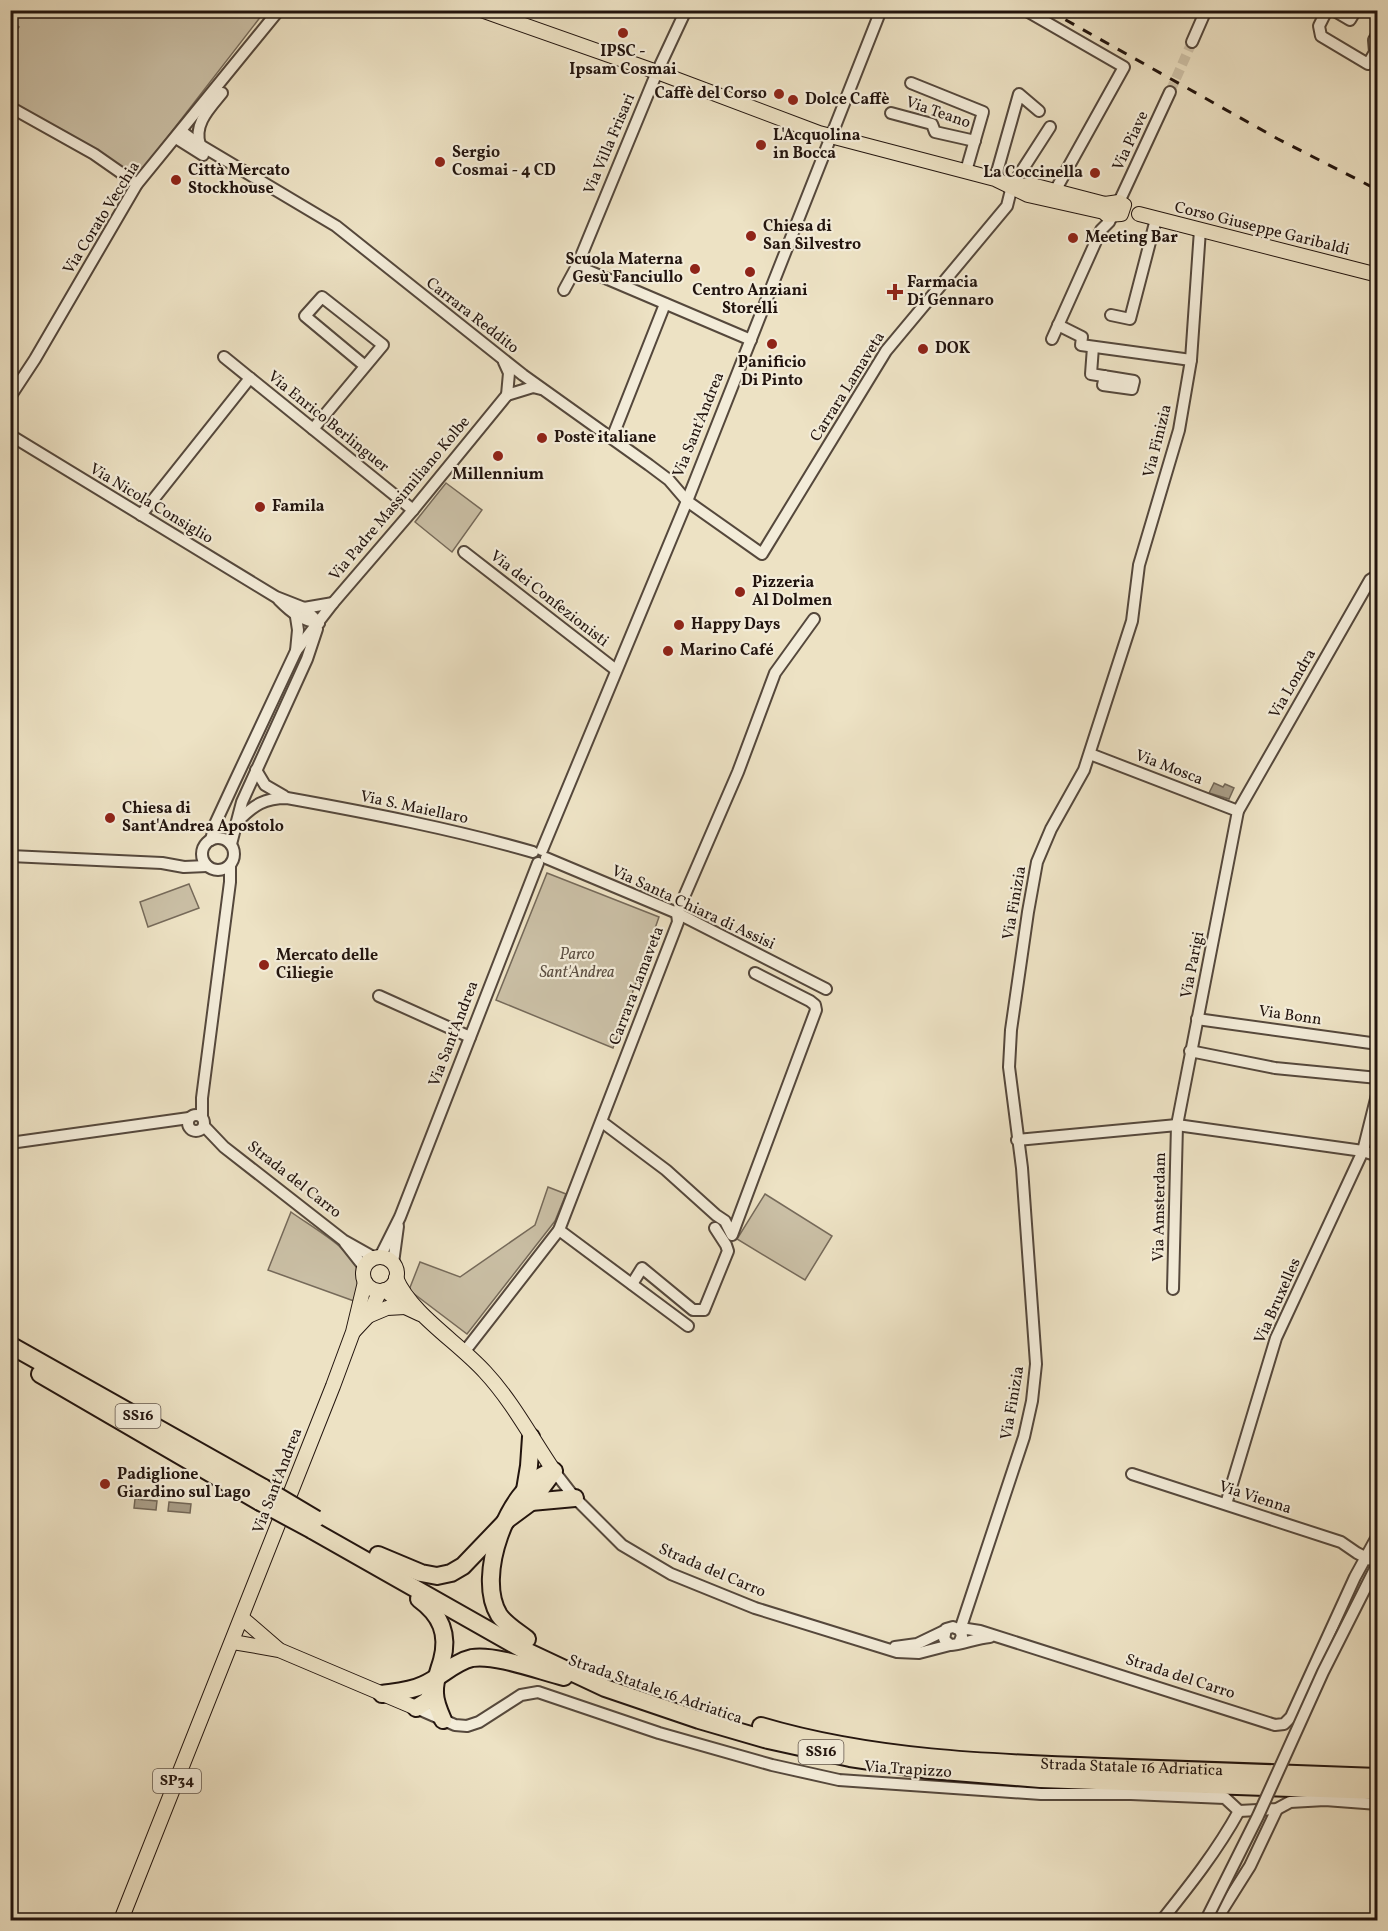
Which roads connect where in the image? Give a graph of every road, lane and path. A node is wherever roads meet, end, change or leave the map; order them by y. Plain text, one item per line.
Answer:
1 (279, 10) edge
2 (482, 10) edge
3 (686, 10) edge
4 (881, 10) edge
5 (1025, 10) edge
6 (1206, 10) edge
7 (1327, 10) edge
8 (1333, 10) edge
9 (1356, 10) edge
10 (1377, 33) edge
11 (1192, 42) tunnel mouth
12 (237, 64) junction
13 (657, 72) junction
14 (911, 83) dead end
15 (1170, 92) tunnel mouth
16 (10, 107) edge
17 (1039, 111) dead end
18 (891, 113) dead end
19 (1050, 127) dead end
20 (178, 134) junction
21 (833, 136) junction
22 (975, 141) junction
23 (200, 145) junction
24 (232, 164) junction
25 (966, 171) junction
26 (995, 178) junction
27 (137, 184) junction
28 (1012, 186) junction
29 (1055, 191) junction
30 (1114, 209) junction
31 (1156, 219) junction
32 (1200, 230) junction
33 (577, 266) junction
34 (1377, 275) edge
35 (564, 290) dead end
36 (665, 304) junction
37 (1111, 315) dead end
38 (1058, 325) junction
39 (1052, 339) dead end
40 (752, 340) junction
41 (1093, 347) junction
42 (225, 357) dead end
43 (502, 359) junction
44 (1191, 360) junction
45 (365, 366) junction
46 (523, 375) junction
47 (1105, 376) dead end
48 (250, 378) junction
49 (542, 389) junction
50 (507, 395) junction
51 (10, 397) edge
52 (313, 429) junction
53 (10, 435) edge
54 (612, 438) junction
55 (687, 501) junction
56 (412, 510) junction
57 (141, 515) junction
58 (464, 552) dead end
59 (762, 554) joint
60 (1377, 575) edge
61 (333, 603) junction
62 (300, 612) junction
63 (814, 619) dead end
64 (319, 623) junction
65 (296, 651) junction
66 (616, 670) junction
67 (1090, 754) junction
68 (256, 770) junction
69 (287, 798) junction
70 (1238, 811) junction
71 (238, 821) junction
72 (211, 840) junction
73 (231, 844) junction
74 (202, 852) junction
75 (10, 856) edge
76 (540, 856) junction
77 (162, 863) junction
78 (230, 866) junction
79 (211, 868) junction
80 (226, 900) junction
81 (677, 913) junction
82 (754, 973) dead end
83 (826, 988) dead end
84 (379, 996) dead end
85 (1197, 1019) junction
86 (470, 1037) junction
87 (1377, 1044) edge
88 (1190, 1051) junction
89 (1377, 1078) edge
90 (1377, 1091) edge
91 (602, 1122) junction
92 (196, 1123) junction
93 (1177, 1125) junction
94 (1017, 1140) junction
95 (10, 1143) edge
96 (1363, 1151) junction
97 (1377, 1156) edge
98 (400, 1217) junction
99 (715, 1228) dead end
100 (559, 1230) junction
101 (343, 1240) junction
102 (387, 1240) junction
103 (357, 1246) junction
104 (383, 1259) junction
105 (364, 1267) junction
106 (396, 1278) junction
107 (365, 1282) junction
108 (632, 1284) junction
109 (1173, 1289) dead end
110 (382, 1291) junction
111 (405, 1307) junction
112 (368, 1316) junction
113 (425, 1316) junction
114 (688, 1326) dead end
115 (353, 1332) junction
116 (10, 1345) edge
117 (465, 1351) junction
118 (10, 1357) edge
119 (531, 1437) junction
120 (554, 1471) junction
121 (1132, 1474) dead end
122 (262, 1495) junction
123 (528, 1496) junction
124 (575, 1498) junction
125 (1226, 1504) junction
126 (508, 1519) junction
127 (1377, 1535) edge
128 (1365, 1558) junction
129 (374, 1559) junction
130 (1377, 1563) edge
131 (971, 1595) junction
132 (242, 1618) junction
133 (946, 1630) junction
134 (960, 1630) junction
135 (996, 1637) junction
136 (527, 1639) junction
137 (233, 1642) junction
138 (955, 1644) junction
139 (877, 1646) junction
140 (279, 1650) junction
141 (431, 1685) junction
142 (605, 1688) junction
143 (382, 1694) junction
144 (416, 1708) junction
145 (443, 1720) junction
146 (1377, 1777) edge
147 (1377, 1791) edge
148 (1377, 1804) edge
149 (1277, 1809) junction
150 (1239, 1811) junction
151 (121, 1920) edge
152 (1162, 1920) edge
153 (1206, 1920) edge
154 (1216, 1920) edge

1 - 12 street, Via Corato Vecchia
2 - 13 main road, Corso Giuseppe Garibaldi
3 - 13 street, Via Villa Frisari
4 - 21 street, Via Sant'Andrea
5 - 29 street
6 - 11 street
7 - 10 street
8 - 9 street
12 - 20 street, Via Corato Vecchia
12 - 23 street
13 - 21 main road, Corso Giuseppe Garibaldi
13 - 33 street, Via Villa Frisari
14 - 22 street
15 - 30 street, Via Piave
16 - 27 street
17 - 26 street
18 - 22 street, Via Teano
19 - 28 street, Carrara Lamaveta
20 - 23 street, Carrara Reddito
20 - 24 street, Carrara Reddito
20 - 27 street, Via Corato Vecchia
21 - 25 main road, Corso Giuseppe Garibaldi
21 - 40 street, Via Sant'Andrea
22 - 25 street
23 - 24 street, Carrara Reddito
24 - 43 street, Carrara Reddito
25 - 26 main road, Corso Giuseppe Garibaldi
26 - 28 main road, Corso Giuseppe Garibaldi
27 - 51 street, Via Corato Vecchia
28 - 29 main road, Corso Giuseppe Garibaldi
28 - 30 main road, Corso Giuseppe Garibaldi
28 - 59 street, Carrara Lamaveta
29 - 30 main road, Corso Giuseppe Garibaldi
30 - 31 main road, Corso Giuseppe Garibaldi
30 - 38 street, Via Piave
31 - 32 main road, Corso Giuseppe Garibaldi
31 - 37 street
32 - 34 main road, Corso Giuseppe Garibaldi
32 - 44 street, Via Finizia
33 - 35 street, Via Villa Frisari
33 - 36 street
36 - 40 street
36 - 54 street
38 - 39 street, Via Piave
38 - 41 street
40 - 55 street, Via Sant'Andrea
41 - 44 street
41 - 47 street
42 - 48 street, Via Enrico Berlinguer
43 - 46 street, Carrara Reddito
43 - 50 street
44 - 67 street, Via Finizia
45 - 45 street
45 - 52 street
46 - 49 street, Carrara Reddito
46 - 50 street, Via Padre Massimiliano Kolbe
48 - 52 street, Via Enrico Berlinguer
48 - 57 street
49 - 50 street
49 - 54 street, Carrara Reddito
50 - 56 street, Via Padre Massimiliano Kolbe
52 - 56 street, Via Enrico Berlinguer
53 - 57 street, Via Nicola Consiglio
54 - 55 street, Carrara Reddito
55 - 59 street, Carrara Reddito
55 - 66 street, Via Sant'Andrea
56 - 61 street, Via Padre Massimiliano Kolbe
57 - 62 street, Via Nicola Consiglio
58 - 66 street, Via dei Confezionisti
60 - 70 street, Via Londra
61 - 62 street
61 - 64 street, Via Padre Massimiliano Kolbe
62 - 64 street, Via Nicola Consiglio
62 - 65 street
63 - 81 street, Carrara Lamaveta
64 - 65 street, Via Padre Massimiliano Kolbe
64 - 68 street, Via Padre Massimiliano Kolbe
65 - 72 street, Via Padre Massimiliano Kolbe
66 - 76 street, Via Sant'Andrea
67 - 70 street, Via Mosca
67 - 94 street, Via Finizia
68 - 69 street, Via S. Maiellaro
68 - 71 street, Via Padre Massimiliano Kolbe
69 - 71 street, Via S. Maiellaro
69 - 76 street, Via S. Maiellaro
70 - 85 street, Via Parigi
71 - 73 street, Via Padre Massimiliano Kolbe
72 - 73 street
72 - 74 street
73 - 78 street
74 - 77 street
74 - 79 street
75 - 77 street
76 - 81 street, Via Santa Chiara di Assisi
76 - 86 street, Via Sant'Andrea
77 - 79 street
78 - 79 street
78 - 80 street
79 - 80 street
80 - 92 street
81 - 83 street, Via Santa Chiara di Assisi
81 - 91 street, Carrara Lamaveta
82 - 91 street
84 - 86 street
85 - 87 street, Via Bonn
85 - 88 street, Via Parigi
86 - 98 street, Via Sant'Andrea
88 - 89 street
88 - 93 street, Via Parigi
90 - 96 street, Via Bruxelles
91 - 100 street, Carrara Lamaveta
92 - 95 street
92 - 101 street, Strada del Carro
93 - 94 street
93 - 96 street
93 - 109 street, Via Amsterdam
94 - 131 street, Via Finizia
96 - 97 street
96 - 125 street, Via Bruxelles
98 - 102 street, Via Sant'Andrea
98 - 104 street, Via Sant'Andrea
99 - 108 street
100 - 108 street
100 - 117 street, Carrara Lamaveta
101 - 103 street, Strada del Carro
101 - 105 street, Strada del Carro
102 - 103 street
102 - 104 street, Via Sant'Andrea
103 - 104 street, Strada del Carro
104 - 105 main road, Via Sant'Andrea
104 - 106 main road, Via Sant'Andrea
105 - 107 main road, Via Sant'Andrea
106 - 110 main road, Via Sant'Andrea
106 - 113 main road, Strada del Carro
107 - 110 main road
107 - 115 main road, Via Sant'Andrea
108 - 114 street
110 - 111 main road, Strada del Carro
110 - 112 main road, Via Sant'Andrea
111 - 112 main road
111 - 113 main road, Strada del Carro
112 - 115 main road, Via Sant'Andrea
113 - 117 main road, Strada del Carro
115 - 132 main road, Via Sant'Andrea
116 - 122 highway, Strada Statale 16 Adriatica / SS16
117 - 119 main road, Strada del Carro
118 - 122 highway, Strada Statale 16 Adriatica / SS16
119 - 120 main road, Strada del Carro
119 - 123 highway
120 - 123 highway
120 - 124 street, Strada del Carro
121 - 125 street, Via Vienna
122 - 129 highway, Strada Statale 16 Adriatica / SS16, bridge
123 - 124 highway
123 - 126 highway
124 - 139 street, Strada del Carro
125 - 128 street, Via Vienna
126 - 129 highway
126 - 136 highway
127 - 128 street
128 - 130 street, Via Vienna
128 - 135 street, Strada del Carro
129 - 136 highway, Strada Statale 16 Adriatica / SS16
129 - 141 highway
129 - 142 highway, Strada Statale 16 Adriatica / SS16
130 - 153 street, bridge
131 - 133 street, Via Finizia
131 - 134 street, Via Finizia
132 - 137 main road, Via Sant'Andrea
132 - 140 main road
133 - 134 street
133 - 138 street
133 - 139 street, Strada del Carro
134 - 135 street, Strada del Carro
134 - 138 street
135 - 138 street, Strada del Carro
136 - 146 highway, Strada Statale 16 Adriatica / SS16
137 - 140 main road
137 - 151 main road, SP34
138 - 139 street, Strada del Carro
140 - 143 main road
141 - 142 highway
141 - 143 highway
141 - 144 highway
141 - 145 highway
142 - 147 highway, Strada Statale 16 Adriatica / SS16
143 - 144 main road
144 - 145 street, Via Trapizzo
145 - 150 street, Via Trapizzo
148 - 149 street
149 - 150 street
149 - 154 street
150 - 152 street

